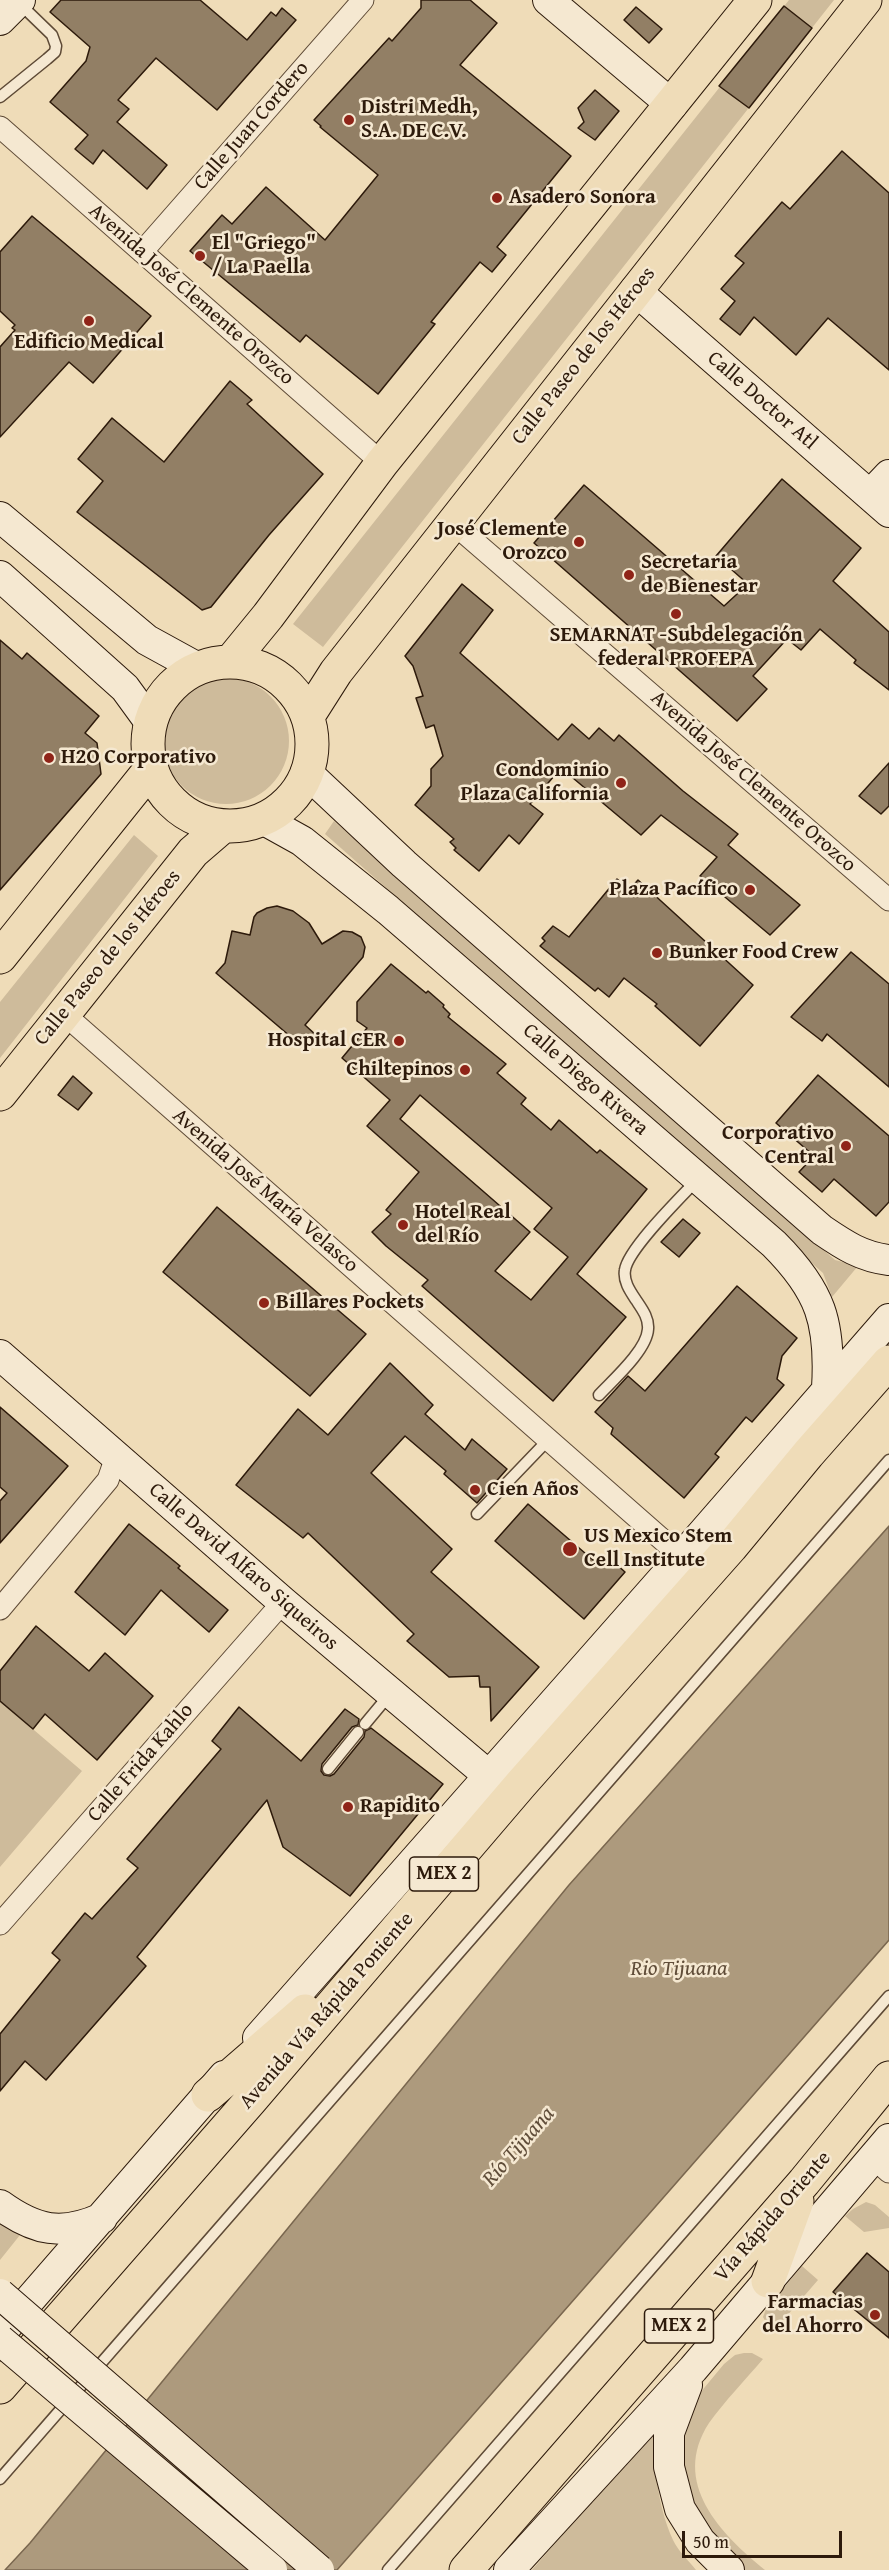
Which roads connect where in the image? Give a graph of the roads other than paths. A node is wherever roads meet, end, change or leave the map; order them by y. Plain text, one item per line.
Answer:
1 (363, 0) edge
2 (549, 0) edge
3 (755, 0) edge
4 (865, 0) edge
5 (12, 7) edge
6 (0, 97) edge
7 (672, 105) junction
8 (0, 127) edge
9 (142, 252) junction
10 (635, 290) junction
11 (382, 463) junction
12 (883, 494) edge
13 (0, 517) edge
14 (454, 524) junction
15 (0, 576) edge
16 (232, 660) junction
17 (198, 668) junction
18 (308, 716) junction
19 (149, 721) junction
20 (149, 771) junction
21 (306, 772) junction
22 (266, 821) junction
23 (222, 827) junction
24 (889, 900) edge
25 (1, 955) edge
26 (64, 1014) junction
27 (0, 1094) edge
28 (697, 1180) junction
29 (889, 1260) edge
30 (889, 1318) edge
31 (0, 1355) edge
32 (889, 1362) edge
33 (827, 1388) junction
34 (599, 1395) dead end
35 (548, 1440) junction
36 (889, 1460) edge
37 (118, 1469) junction
38 (477, 1514) dead end
39 (682, 1557) junction
40 (283, 1602) junction
41 (0, 1609) edge
42 (390, 1694) junction
43 (328, 1768) dead end
44 (488, 1774) junction
45 (0, 1924) edge
46 (388, 1939) junction
47 (889, 1996) edge
48 (889, 2078) edge
49 (208, 2095) junction
50 (884, 2156) edge
51 (804, 2182) junction
52 (0, 2205) edge
53 (102, 2218) junction
54 (768, 2281) junction
55 (0, 2294) edge
56 (0, 2334) edge
57 (0, 2340) edge
58 (693, 2369) junction
59 (0, 2387) edge
60 (0, 2479) edge
61 (272, 2570) edge
62 (319, 2570) edge
63 (388, 2570) edge
64 (466, 2570) edge
65 (510, 2570) edge
66 (729, 2570) edge

1 - 9 street, Calle Juan Cordero
2 - 7 street
3 - 7 main road
4 - 10 main road, Calle Paseo de los Héroes
5 - 6 lane
7 - 11 main road
8 - 9 street, Avenida José Clemente Orozco
9 - 11 street, Avenida José Clemente Orozco
10 - 12 street, Calle Doctor Atl
10 - 14 main road, Calle Paseo de los Héroes
11 - 16 main road
13 - 17 street
14 - 18 main road, Calle Paseo de los Héroes
14 - 24 street, Avenida José Clemente Orozco
15 - 19 street
16 - 17 main road
16 - 18 main road
17 - 19 main road
18 - 21 main road
19 - 20 main road
20 - 23 main road
20 - 25 main road
21 - 22 main road
21 - 29 street, Calle Diego Rivera
22 - 23 main road
22 - 28 street, Calle Diego Rivera
23 - 26 main road, Calle Paseo de los Héroes
26 - 27 main road, Calle Paseo de los Héroes
26 - 35 street, Avenida José María Velasco
28 - 33 street, Calle Diego Rivera
28 - 34 lane
30 - 33 street, Avenida Vía Rápida Poniente
31 - 37 street, Calle David Alfaro Siqueiros
32 - 46 main road, Avenida Vía Rápida Poniente / MEX 2
33 - 39 street, Avenida Vía Rápida Poniente
35 - 38 lane
35 - 39 street, Avenida José María Velasco
36 - 60 lane
37 - 40 street, Calle David Alfaro Siqueiros
37 - 41 street
39 - 44 street, Avenida Vía Rápida Poniente
40 - 42 street, Calle David Alfaro Siqueiros
40 - 45 street, Calle Frida Kahlo
42 - 43 lane
42 - 44 street, Calle David Alfaro Siqueiros
44 - 49 street, Avenida Vía Rápida Poniente
46 - 49 main road
46 - 59 main road, Avenida Vía Rápida Poniente / MEX 2
47 - 63 lane
48 - 51 main road, Vía Rápida Oriente / MEX 2
49 - 53 street, Avenida Vía Rápida Poniente
50 - 54 street
51 - 54 main road
51 - 64 main road, Vía Rápida Oriente / MEX 2
52 - 53 street
53 - 56 street, Avenida Vía Rápida Poniente
54 - 58 street
55 - 62 street, bridge
57 - 61 street, bridge
58 - 65 street
58 - 66 street

